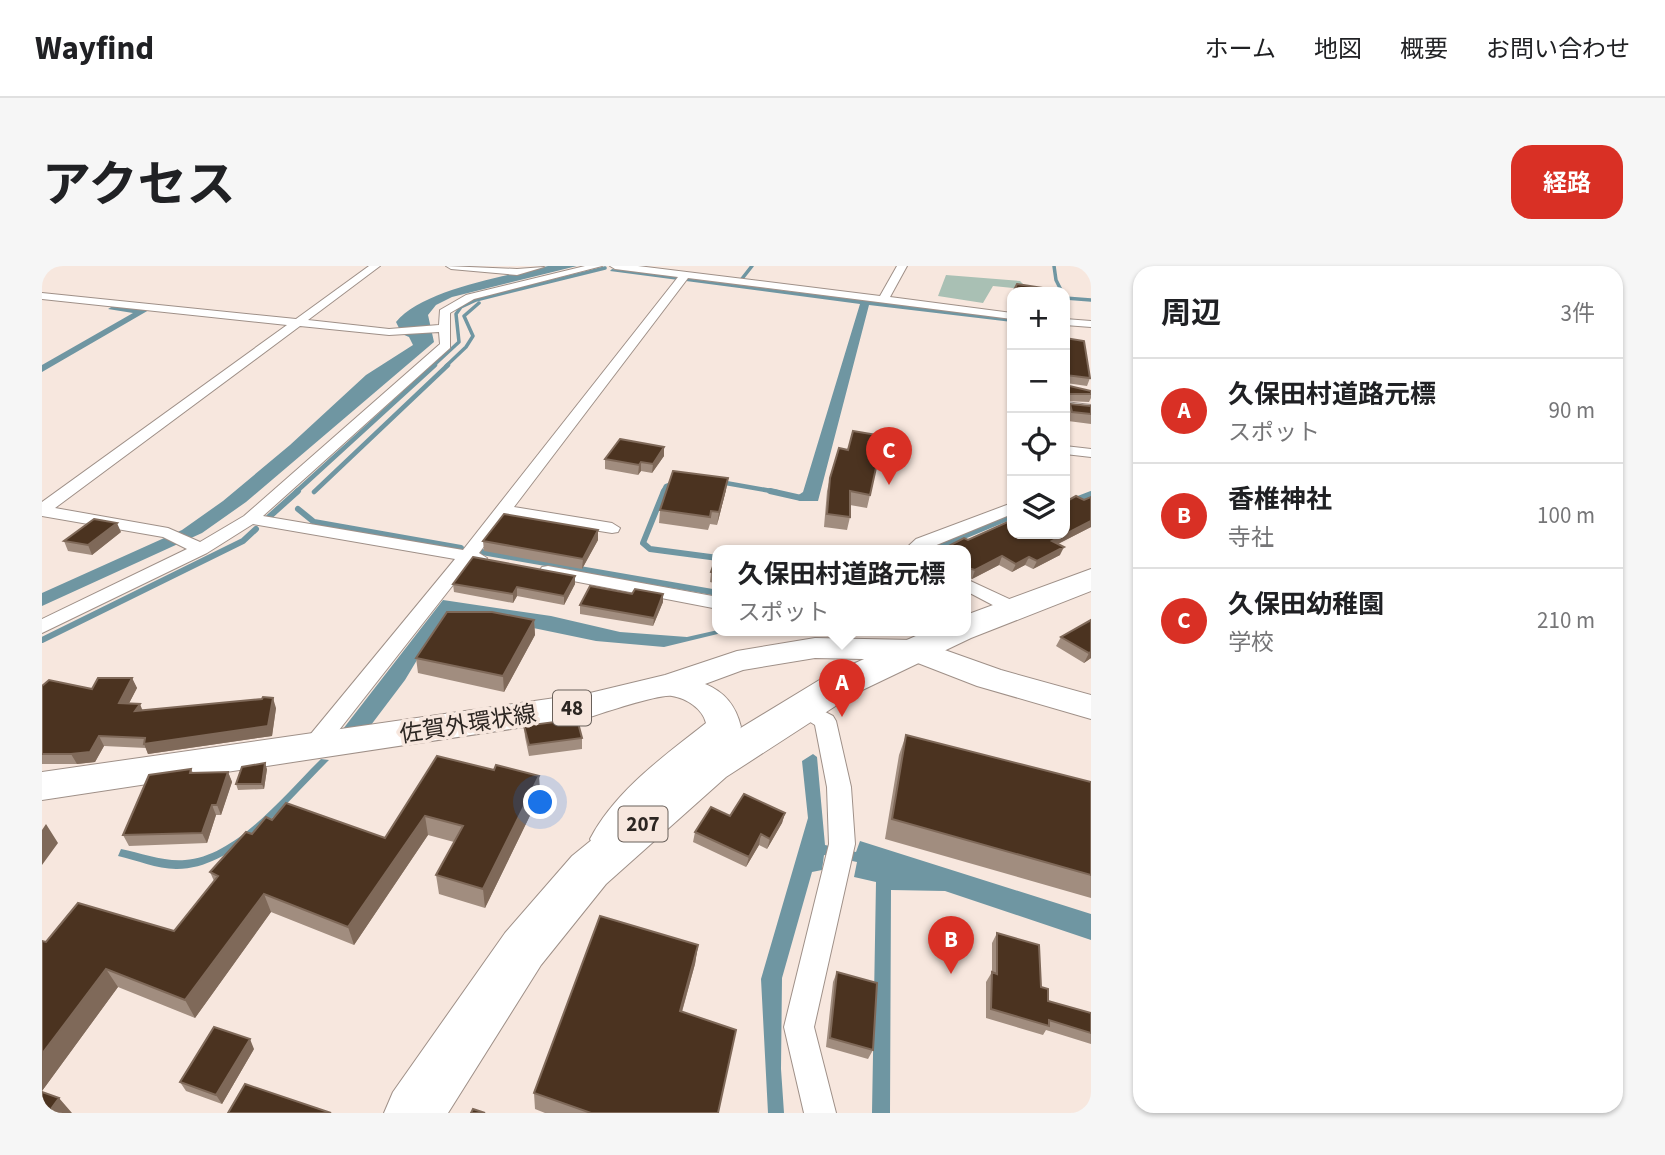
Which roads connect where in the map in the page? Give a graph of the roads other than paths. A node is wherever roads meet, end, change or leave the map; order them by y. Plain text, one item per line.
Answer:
1 (375, 266) edge
2 (451, 266) edge
3 (541, 266) edge
4 (597, 266) edge
5 (615, 266) edge
6 (902, 266) edge
7 (683, 277) junction
8 (42, 296) edge
9 (883, 300) junction
10 (1007, 315) edge
11 (296, 322) junction
12 (1070, 322) edge
13 (1091, 324) edge
14 (443, 328) junction
15 (1070, 407) edge
16 (1091, 410) edge
17 (1070, 451) edge
18 (1091, 453) edge
19 (42, 510) edge
20 (503, 510) junction
21 (1007, 510) edge
22 (250, 519) junction
23 (612, 528) dead end
24 (919, 545) edge
25 (195, 546) junction
26 (467, 556) junction
27 (494, 561) edge
28 (533, 568) edge
29 (1091, 579) edge
30 (971, 587) edge
31 (712, 602) edge
32 (1013, 608) junction
33 (971, 626) edge
34 (42, 627) edge
35 (946, 636) edge
36 (914, 650) junction
37 (673, 684) junction
38 (1091, 707) edge
39 (804, 708) junction
40 (313, 747) junction
41 (42, 786) edge
42 (589, 870) junction
43 (414, 1113) edge
44 (820, 1113) edge

1 - 11 street
2 - 3 street
4 - 14 street
5 - 7 street
6 - 9 street
7 - 9 street
7 - 20 street
8 - 11 street
9 - 10 street
11 - 14 street
11 - 19 street
12 - 13 street
14 - 22 street
15 - 16 street
17 - 18 street
19 - 25 street
20 - 23 street
20 - 26 street
21 - 24 street
22 - 25 street
22 - 26 street
25 - 34 street
26 - 27 street
26 - 40 street
28 - 31 street
29 - 32 highway
30 - 32 street
32 - 33 highway
35 - 36 highway, 207
36 - 37 main road, 佐賀外環状線 / 48
36 - 38 main road, 佐賀外環状線 / 48
36 - 39 highway, 207
37 - 40 main road, 佐賀外環状線 / 48
37 - 42 main road
39 - 42 highway, 207
39 - 44 street
40 - 41 main road, 佐賀外環状線 / 48
42 - 43 highway, 207

